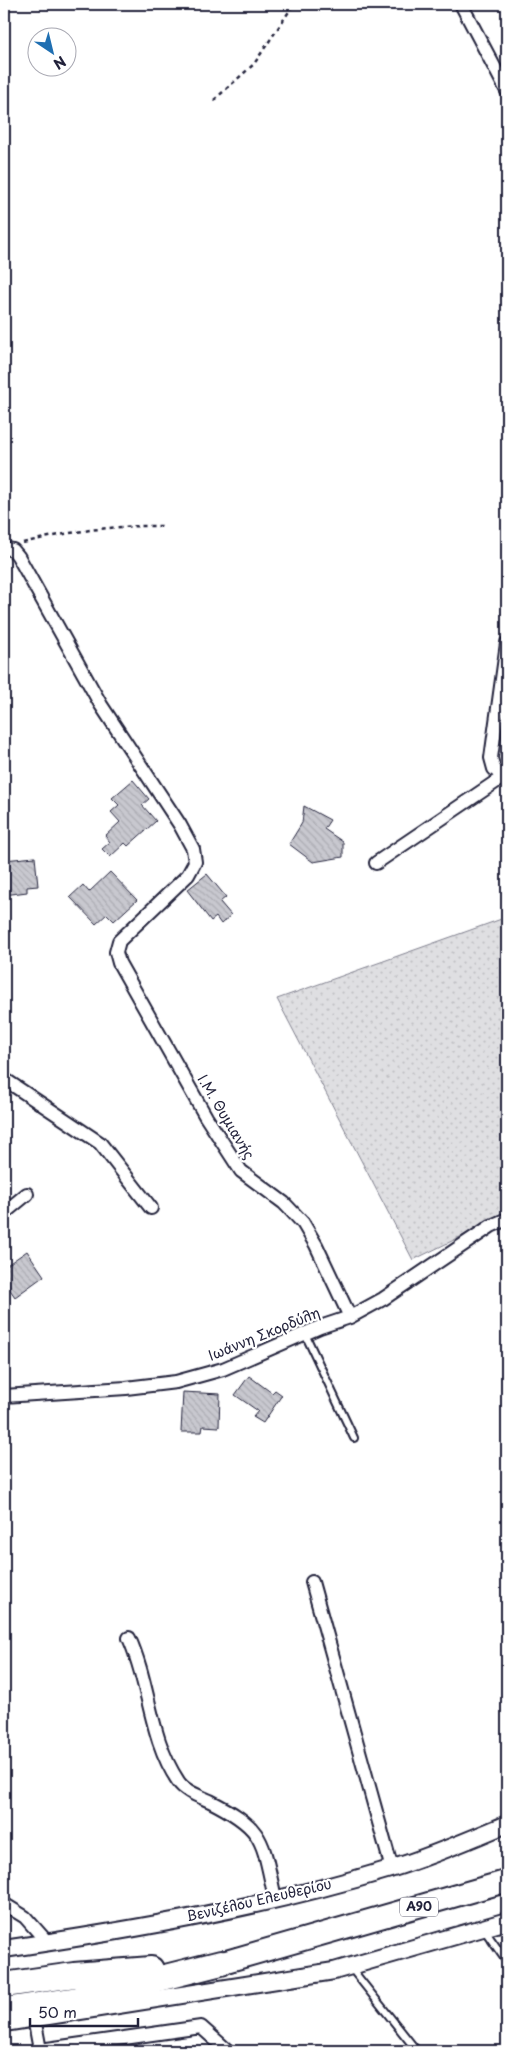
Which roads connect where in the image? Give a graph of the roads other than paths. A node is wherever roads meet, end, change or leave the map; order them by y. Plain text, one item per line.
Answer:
1 (461, 4) edge
2 (507, 91) edge
3 (4, 548) edge
4 (507, 643) edge
5 (505, 778) edge
6 (376, 863) dead end
7 (4, 1079) edge
8 (27, 1194) dead end
9 (151, 1208) dead end
10 (4, 1213) edge
11 (507, 1219) edge
12 (350, 1316) junction
13 (305, 1334) junction
14 (4, 1396) edge
15 (354, 1438) dead end
16 (312, 1582) dead end
17 (129, 1638) dead end
18 (507, 1824) edge
19 (392, 1869) junction
20 (507, 1881) edge
21 (274, 1898) junction
22 (4, 1904) edge
23 (507, 1921) edge
24 (483, 1928) junction
25 (48, 1942) junction
26 (4, 1949) edge
27 (507, 1962) edge
28 (221, 1963) junction
29 (350, 1967) junction
30 (4, 1985) edge
31 (4, 2010) edge
32 (34, 2018) junction
33 (4, 2023) edge
34 (228, 2051) edge
35 (417, 2051) edge

1 - 2 street
3 - 12 street, Ι.Μ. Θυμιανής
4 - 5 street
5 - 6 street
7 - 9 street
8 - 10 street
11 - 12 street, Ιωάννη Σκορδύλη
12 - 13 street, Ιωάννη Σκορδύλη
13 - 14 street, Ιωάννη Σκορδύλη
13 - 15 lane
16 - 19 street
17 - 21 street
18 - 19 street, Βενιζέλου Ελευθερίου
19 - 21 street, Βενιζέλου Ελευθερίου
20 - 28 highway, Α90
21 - 25 street, Βενιζέλου Ελευθερίου
22 - 25 street
23 - 24 street
24 - 27 lane
24 - 29 street
25 - 26 street, Βενιζέλου Ελευθερίου
28 - 30 highway, Α90
28 - 31 highway, Α90
29 - 32 street
29 - 35 lane
32 - 33 street
32 - 34 street

